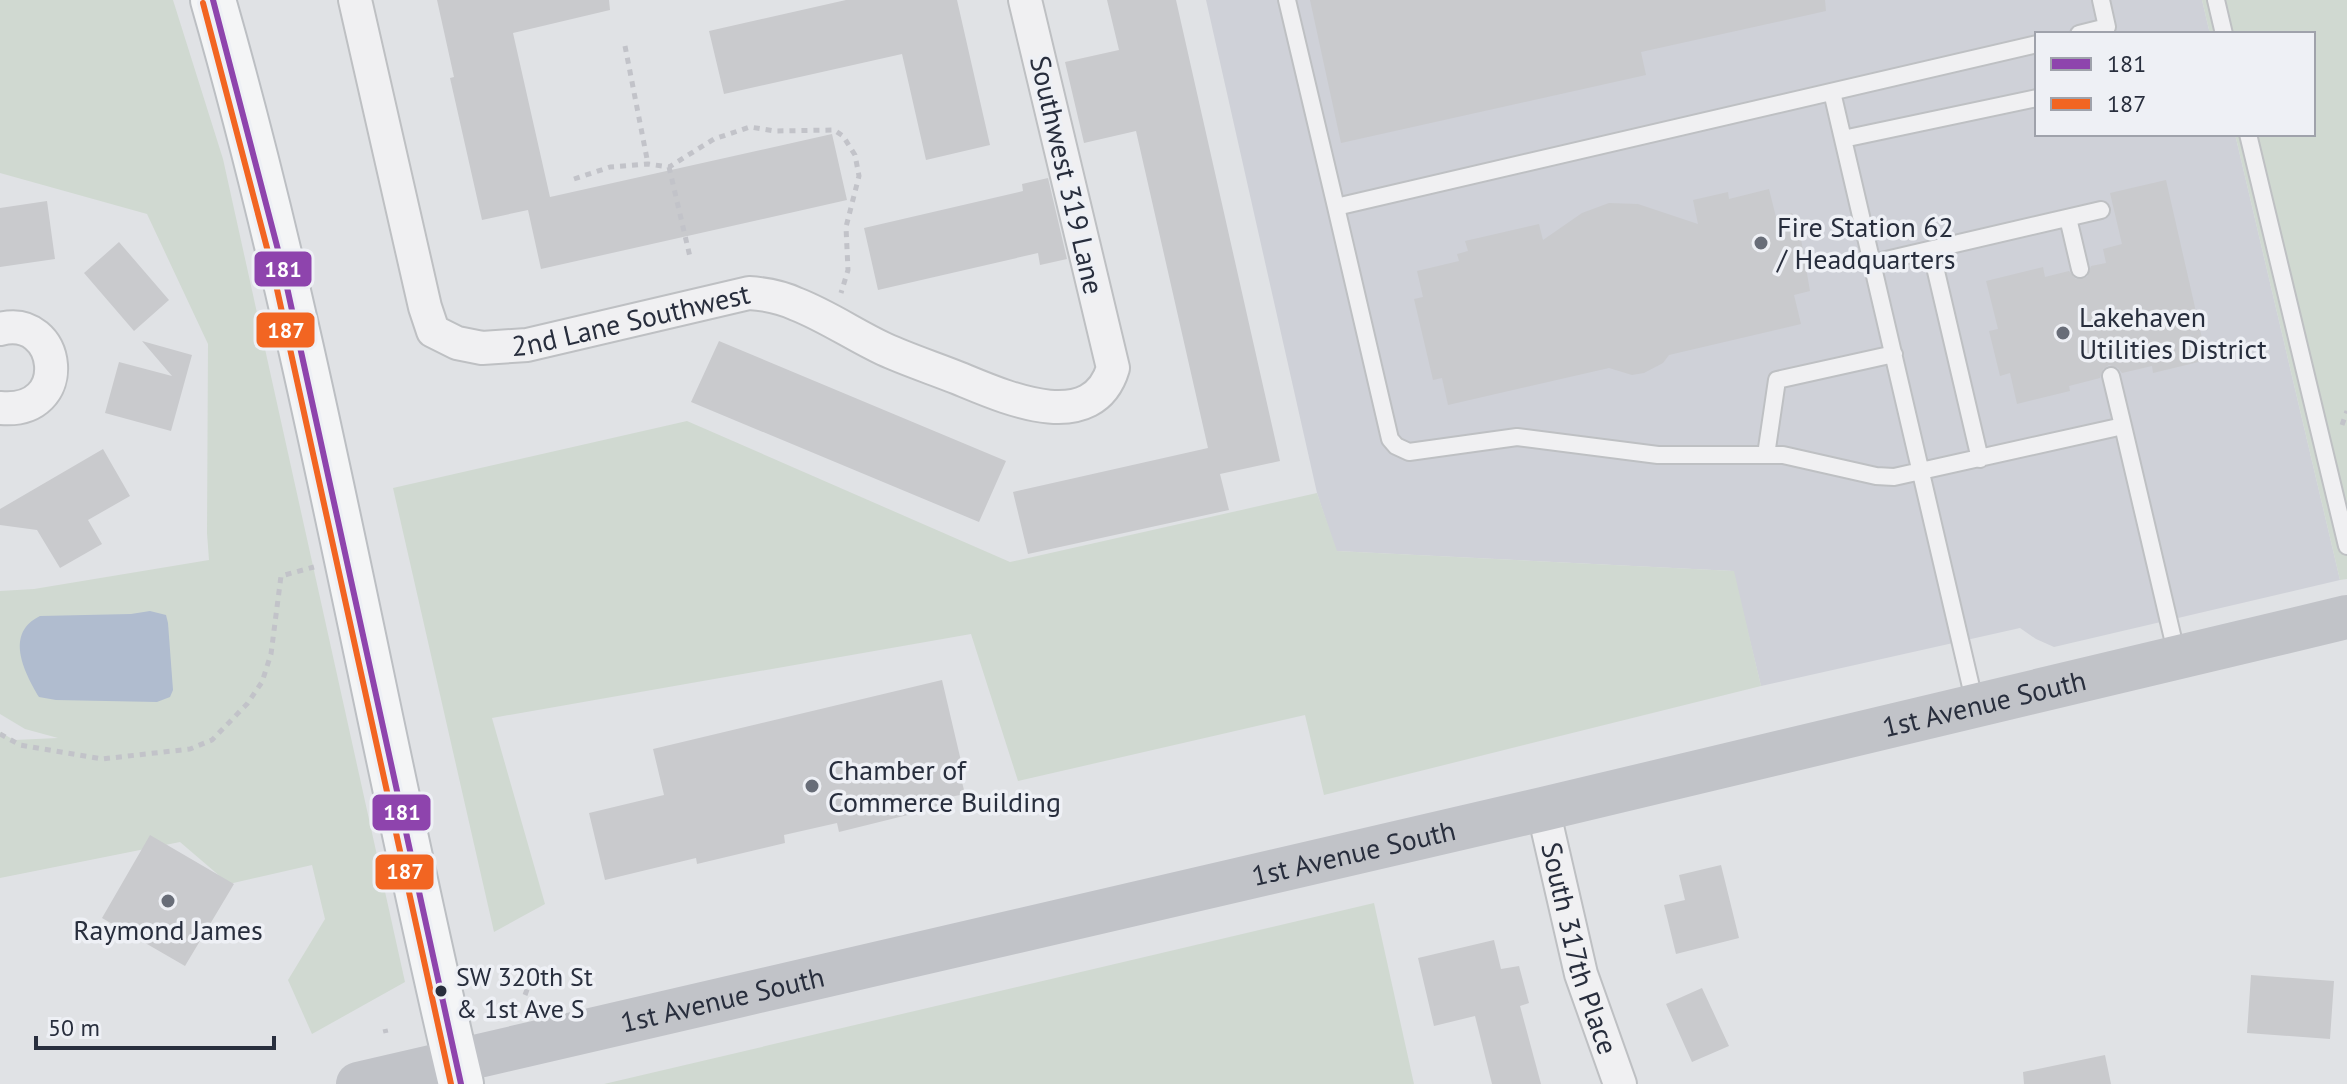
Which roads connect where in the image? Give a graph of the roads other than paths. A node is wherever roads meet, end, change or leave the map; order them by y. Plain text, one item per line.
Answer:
1 (213, 0) edge
2 (355, 0) edge
3 (1025, 0) edge
4 (1287, 0) edge
5 (2101, 0) edge
6 (2216, 0) edge
7 (2087, 32) edge
8 (2224, 32) edge
9 (2035, 44) edge
10 (1832, 92) junction
11 (2035, 98) edge
12 (2248, 136) edge
13 (1843, 139) junction
14 (1336, 207) junction
15 (2101, 210) dead end
16 (2068, 218) junction
17 (1931, 250) junction
18 (1873, 263) junction
19 (2080, 269) dead end
20 (0, 329) edge
21 (1108, 350) joint
22 (1894, 354) junction
23 (2111, 376) dead end
24 (0, 408) edge
25 (2123, 426) junction
26 (1766, 455) junction
27 (1980, 459) junction
28 (1921, 473) junction
29 (2347, 546) edge
30 (2347, 617) edge
31 (2177, 658) junction
32 (1976, 706) junction
33 (1543, 809) junction
34 (458, 1072) edge
35 (358, 1084) edge
36 (1620, 1084) edge

1 - 34 main road
2 - 21 street, 2nd Lane Southwest
3 - 21 street, Southwest 319 Lane
4 - 14 lane
5 - 7 lane
6 - 8 lane
9 - 10 lane
10 - 13 lane
10 - 14 lane
11 - 13 lane
12 - 29 lane
13 - 18 lane
14 - 26 lane
15 - 16 lane
16 - 17 lane
16 - 19 lane
17 - 18 lane
17 - 27 lane
18 - 22 lane
20 - 24 street
22 - 26 lane
22 - 28 lane
23 - 25 lane
25 - 27 lane
25 - 31 lane
26 - 28 lane
27 - 28 lane
28 - 32 lane
30 - 31 main road, 1st Avenue South
31 - 32 main road, 1st Avenue South
32 - 33 main road, 1st Avenue South
33 - 34 main road, 1st Avenue South
33 - 36 street, South 317th Place
34 - 35 main road, 1st Avenue South

